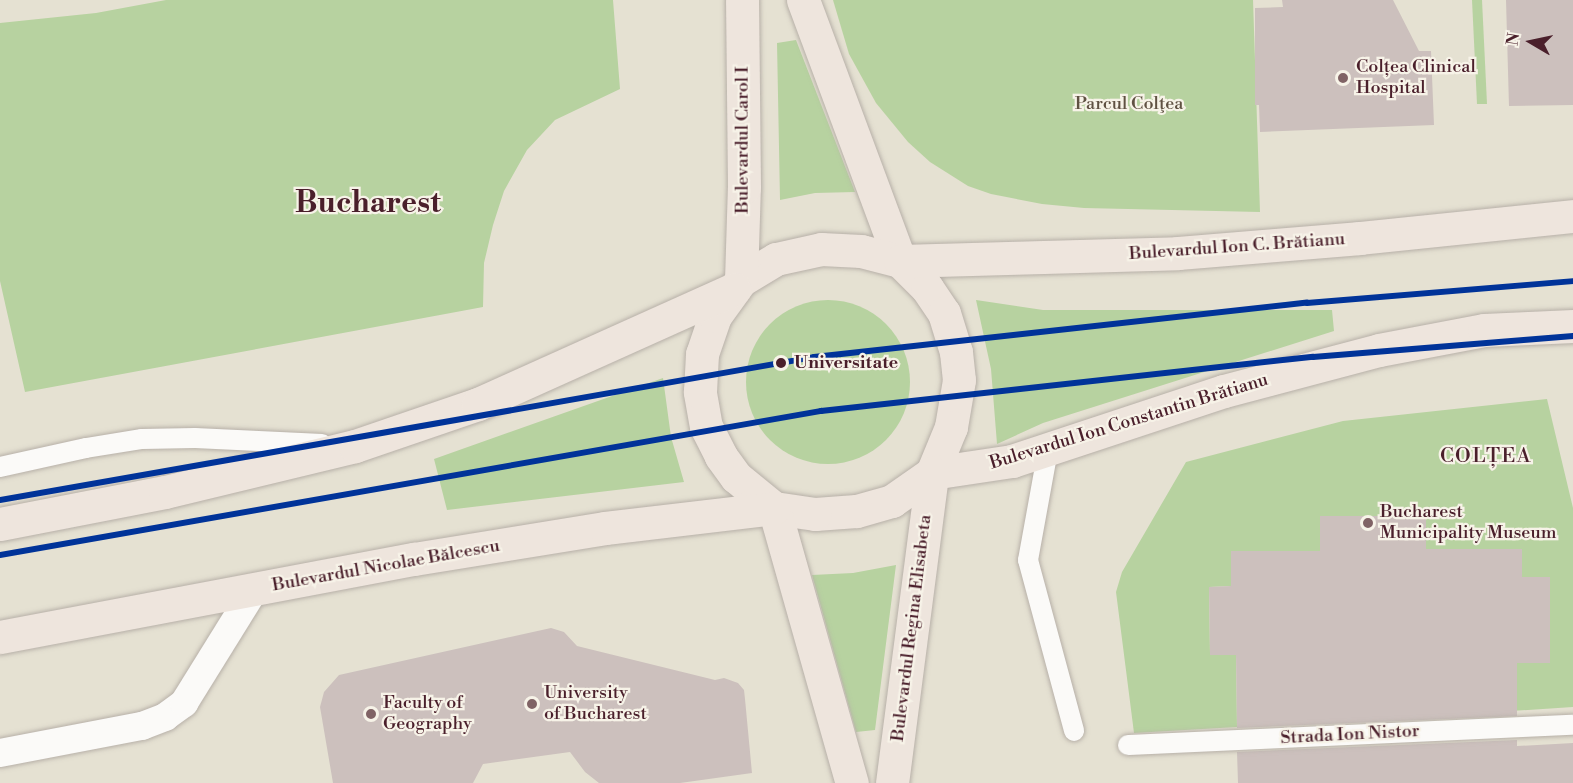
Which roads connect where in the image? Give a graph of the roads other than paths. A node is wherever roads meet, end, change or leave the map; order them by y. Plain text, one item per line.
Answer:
1 (742, 0) edge
2 (803, 0) edge
3 (1573, 216) edge
4 (900, 261) junction
5 (737, 285) junction
6 (1573, 326) edge
7 (355, 446) junction
8 (1047, 450) junction
9 (0, 467) edge
10 (932, 473) junction
11 (774, 508) junction
12 (0, 524) edge
13 (254, 590) junction
14 (0, 637) edge
15 (1573, 725) edge
16 (1074, 731) dead end
17 (1128, 746) dead end
18 (0, 753) edge
19 (852, 783) edge
20 (892, 783) edge

1 - 5 main road, Bulevardul Carol I
2 - 4 main road
3 - 4 main road, Bulevardul Ion C. Brătianu
4 - 5 main road, Bulevardul Ion C. Brătianu
4 - 10 main road, Bulevardul Regina Elisabeta
5 - 7 main road
5 - 11 main road
6 - 8 main road, Bulevardul Ion Constantin Brătianu
7 - 9 lane
7 - 12 main road
8 - 10 main road, Bulevardul Ion Constantin Brătianu
8 - 16 lane
10 - 11 main road, Bulevardul Nicolae Bălcescu
10 - 20 main road, Bulevardul Regina Elisabeta
11 - 13 main road, Bulevardul Nicolae Bălcescu
11 - 19 main road
13 - 14 main road, Bulevardul Nicolae Bălcescu
13 - 18 street
15 - 17 lane, Strada Ion Nistor

